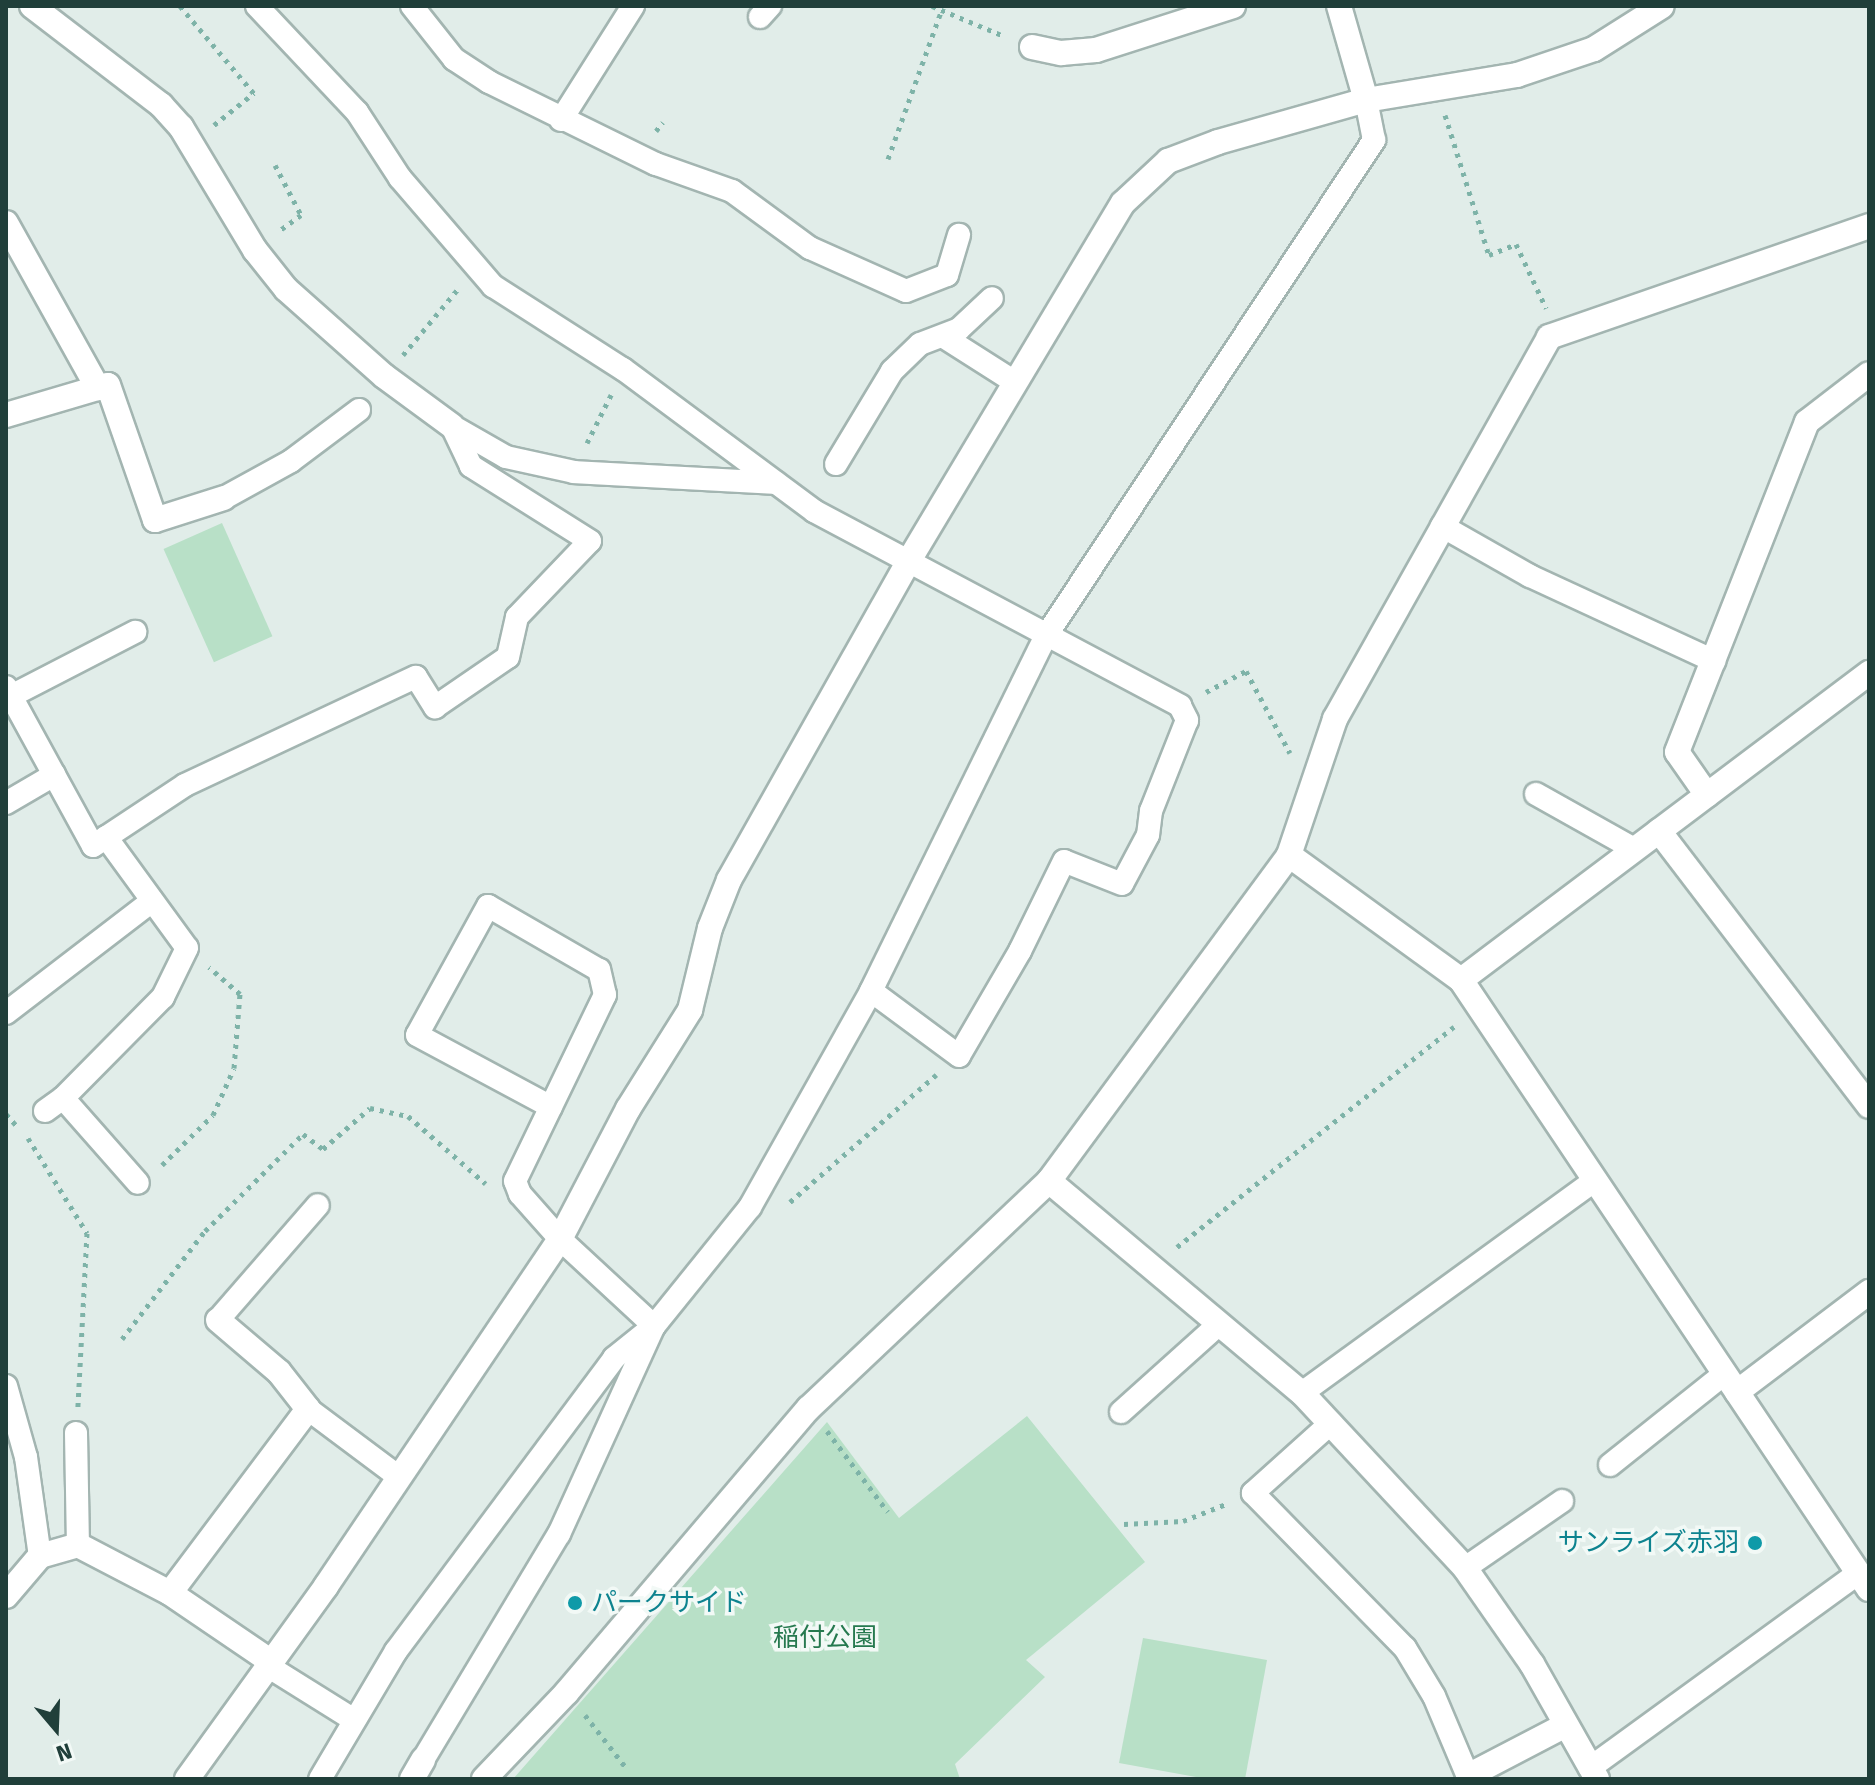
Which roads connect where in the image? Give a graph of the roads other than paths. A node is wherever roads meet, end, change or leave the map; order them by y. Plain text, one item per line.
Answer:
1 (32, 6) edge
2 (257, 6) edge
3 (412, 6) edge
4 (633, 6) edge
5 (1233, 6) edge
6 (1339, 6) edge
7 (1662, 6) edge
8 (1032, 47) road end
9 (1366, 100) junction
10 (561, 120) junction
11 (6, 223) edge
12 (1869, 226) edge
13 (959, 235) dead end
14 (992, 298) dead end
15 (944, 337) junction
16 (1869, 374) edge
17 (1013, 381) junction
18 (98, 388) junction
19 (359, 410) dead end
20 (6, 415) edge
21 (452, 426) junction
22 (836, 464) dead end
23 (776, 483) junction
24 (224, 498) joint
25 (1442, 526) junction
26 (908, 562) junction
27 (135, 632) dead end
28 (1046, 636) junction
29 (1714, 661) junction
30 (1869, 673) edge
31 (8, 692) edge
32 (54, 775) junction
33 (1536, 794) dead end
34 (1707, 795) junction
35 (6, 803) edge
36 (1659, 831) junction
37 (106, 837) junction
38 (1634, 849) junction
39 (1289, 855) junction
40 (152, 901) junction
41 (1461, 980) junction
42 (871, 991) junction
43 (6, 1013) edge
44 (1869, 1106) edge
45 (551, 1107) junction
46 (1049, 1181) junction
47 (1594, 1181) junction
48 (138, 1183) dead end
49 (318, 1205) dead end
50 (560, 1239) junction
51 (1869, 1292) edge
52 (218, 1320) joint
53 (1219, 1324) junction
54 (654, 1326) junction
55 (1731, 1383) junction
56 (6, 1386) edge
57 (1302, 1393) junction
58 (308, 1409) junction
59 (1121, 1412) dead end
60 (1331, 1423) junction
61 (77, 1424) road end
62 (1610, 1465) dead end
63 (399, 1477) junction
64 (1562, 1501) dead end
65 (78, 1545) junction
66 (40, 1556) junction
67 (1465, 1568) junction
68 (1864, 1581) edge
69 (170, 1593) junction
70 (6, 1596) edge
71 (268, 1663) junction
72 (354, 1720) junction
73 (1566, 1725) junction
74 (418, 1770) edge
75 (1593, 1773) edge
76 (1468, 1778) edge
77 (187, 1779) edge
78 (320, 1779) edge
79 (484, 1779) edge

1 - 21 street
2 - 23 lane
3 - 10 lane
4 - 10 lane
5 - 8 street
6 - 9 street
7 - 9 street
9 - 17 street
9 - 28 lane
10 - 13 lane
11 - 18 street
12 - 25 street
14 - 15 lane
15 - 17 lane
15 - 22 lane
16 - 29 street
17 - 26 street
18 - 20 street
18 - 24 street
19 - 24 lane
21 - 23 lane
21 - 37 lane
23 - 26 lane
25 - 29 lane
25 - 39 street
26 - 28 lane
26 - 50 street
27 - 31 lane
28 - 42 lane
28 - 42 lane
29 - 34 street
30 - 34 street
31 - 32 lane
32 - 35 lane
32 - 37 lane
33 - 38 lane
34 - 36 street
36 - 38 street
36 - 44 street
37 - 40 lane
38 - 41 street
39 - 41 street
39 - 46 street
40 - 43 lane
40 - 48 lane
41 - 47 street
42 - 54 lane
45 - 45 lane
45 - 50 lane
46 - 53 street
46 - 79 street
47 - 55 street
47 - 57 lane
49 - 52 lane
50 - 54 lane
50 - 63 street
51 - 55 street
52 - 58 street
53 - 57 street
53 - 59 lane
54 - 72 lane
54 - 74 lane
55 - 62 lane
55 - 68 street
56 - 66 lane
57 - 60 street
58 - 63 lane
58 - 69 street
60 - 67 street
60 - 76 lane
61 - 65 lane
63 - 71 street
64 - 67 lane
65 - 66 street
65 - 69 street
66 - 70 street
67 - 73 street
68 - 75 lane
69 - 71 street
71 - 72 lane
71 - 77 street
72 - 78 lane
73 - 75 street
73 - 76 street

